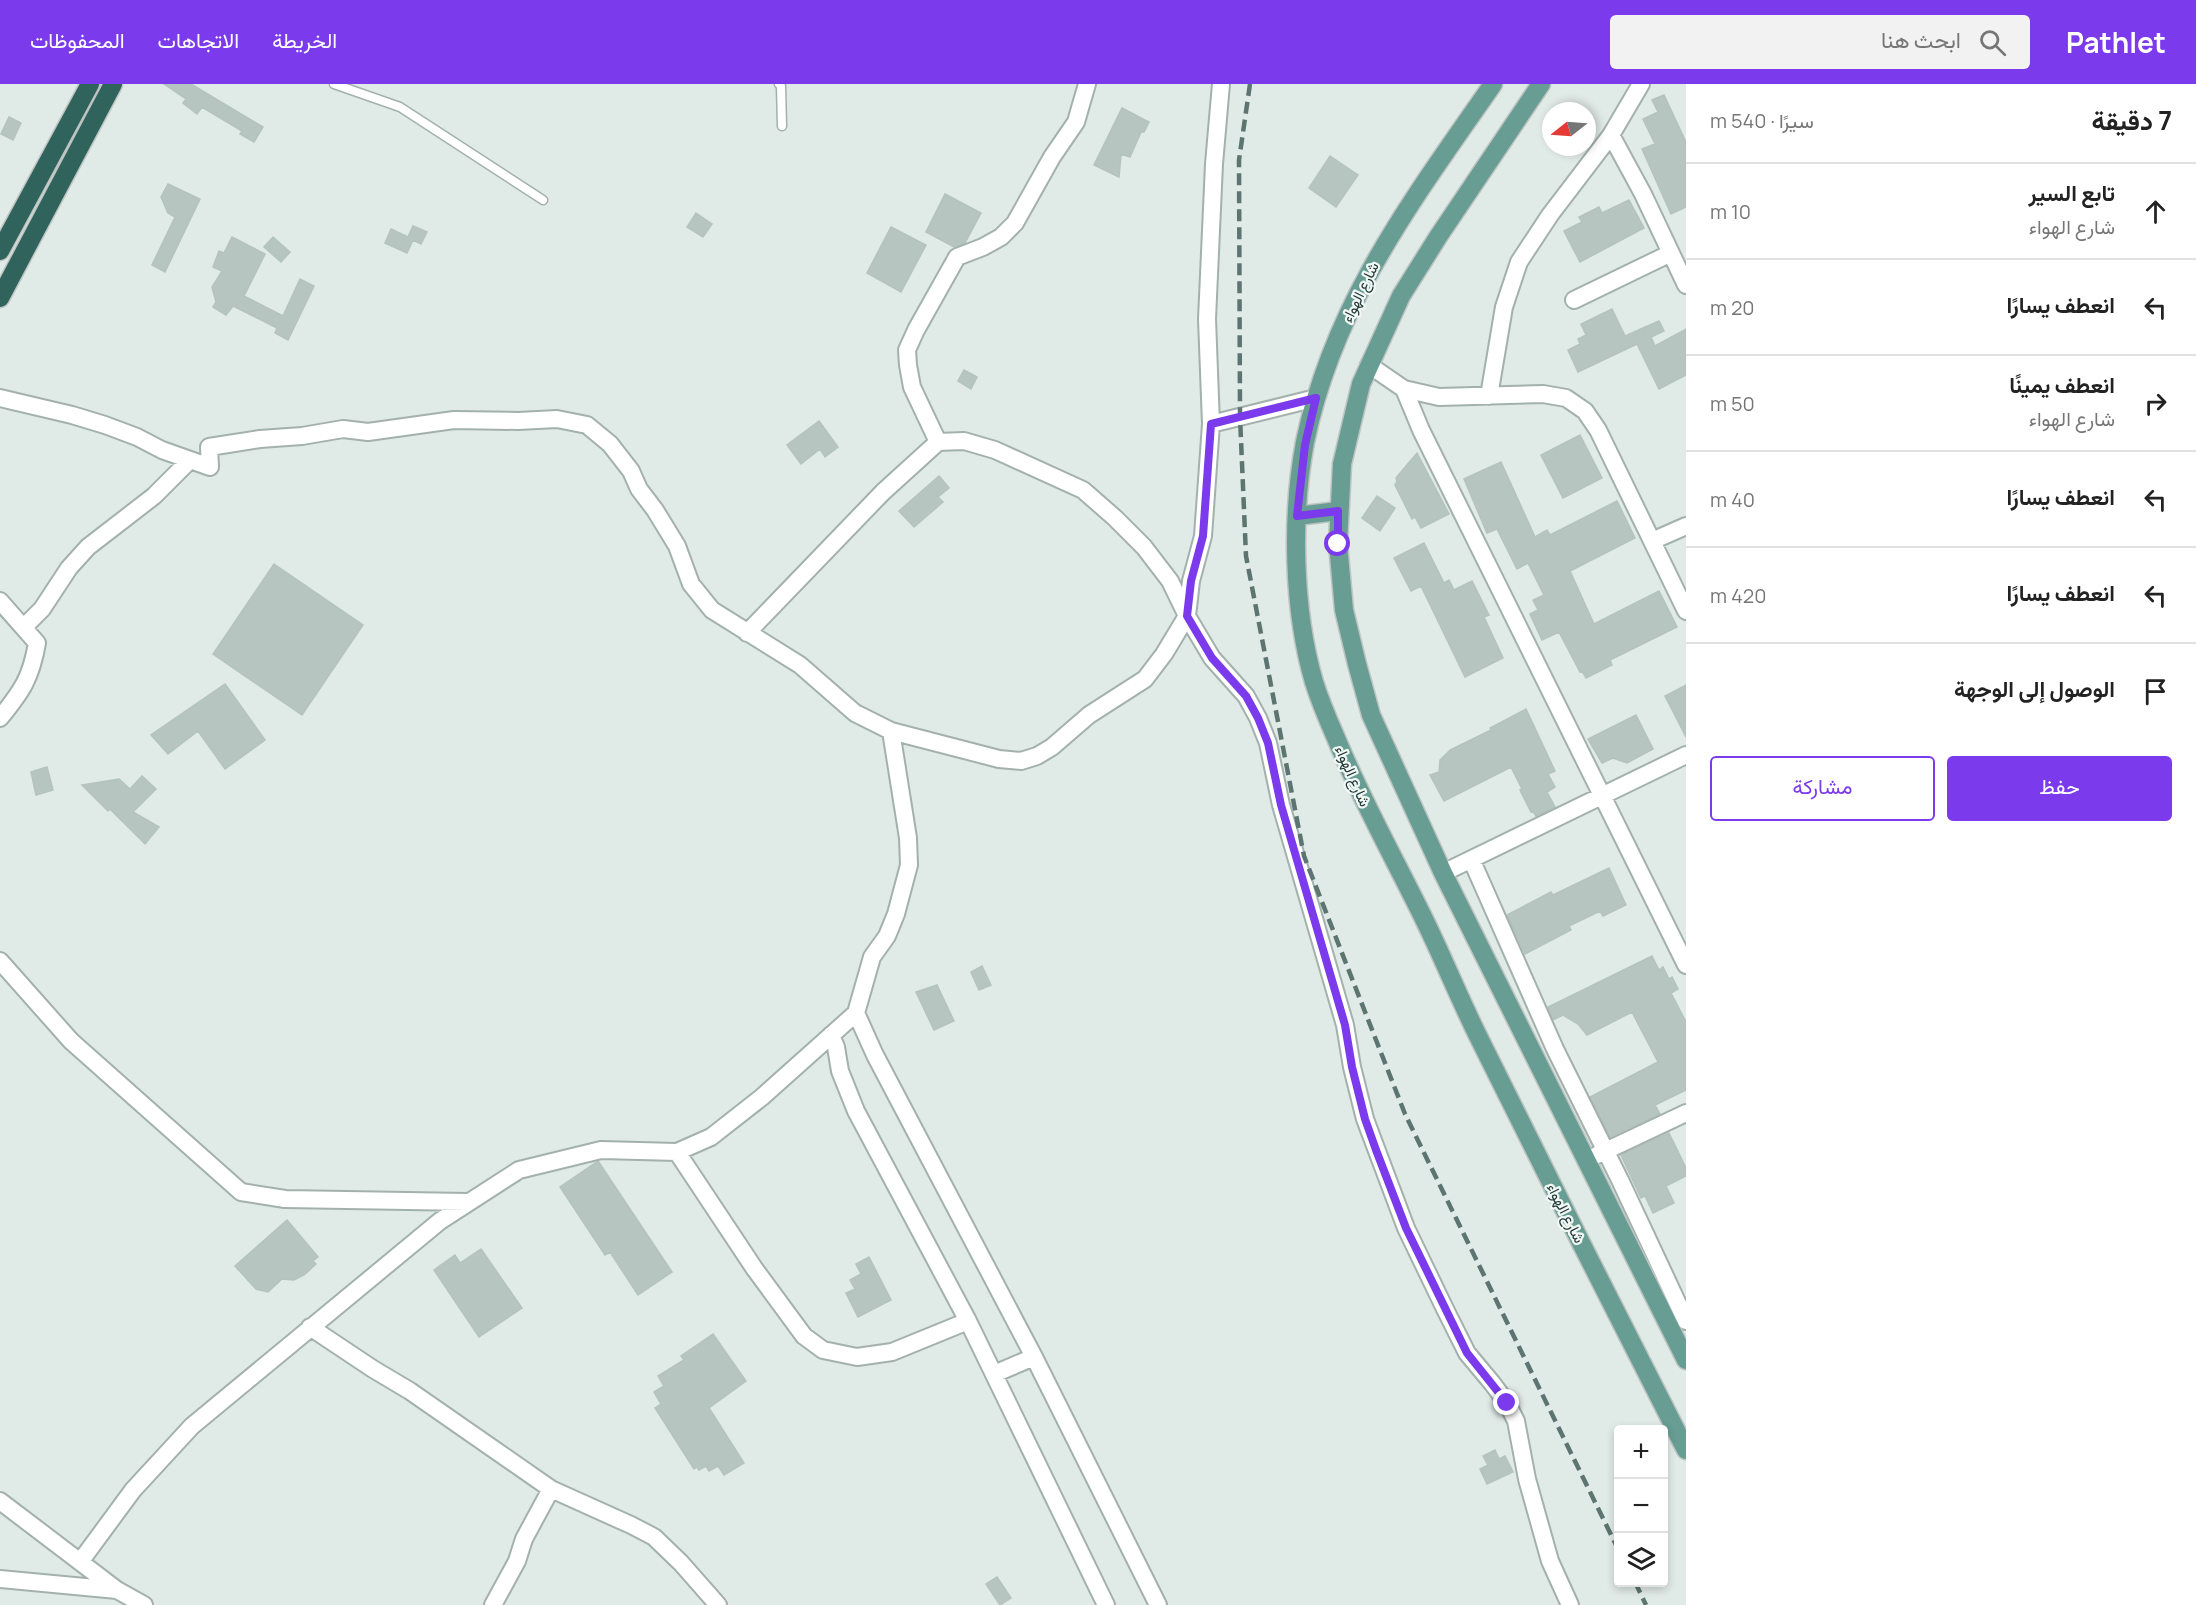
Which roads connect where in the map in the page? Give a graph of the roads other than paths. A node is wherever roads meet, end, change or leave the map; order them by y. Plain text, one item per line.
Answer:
1 (90, 84) edge
2 (113, 84) edge
3 (334, 84) edge
4 (779, 84) edge
5 (1088, 84) edge
6 (1221, 84) edge
7 (1493, 84) edge
8 (1541, 84) edge
9 (1641, 84) edge
10 (782, 126) dead end
11 (1611, 135) junction
12 (543, 200) dead end
13 (0, 251) edge
14 (1671, 253) junction
15 (1686, 285) edge
16 (0, 298) edge
17 (1574, 300) dead end
18 (1369, 365) junction
19 (1404, 389) junction
20 (1489, 396) junction
21 (0, 398) edge
22 (1316, 398) junction
23 (1211, 424) junction
24 (938, 442) junction
25 (190, 460) junction
26 (1338, 511) junction
27 (1297, 516) junction
28 (1686, 526) edge
29 (1652, 542) junction
30 (0, 601) edge
31 (1686, 612) edge
32 (1187, 616) junction
33 (24, 627) junction
34 (747, 633) junction
35 (0, 718) edge
36 (891, 731) junction
37 (1686, 754) edge
38 (1601, 797) junction
39 (1472, 861) junction
40 (1443, 873) junction
41 (0, 961) edge
42 (1686, 965) edge
43 (856, 1013) junction
44 (831, 1035) junction
45 (1686, 1113) edge
46 (1605, 1151) junction
47 (677, 1152) junction
48 (1586, 1160) junction
49 (468, 1202) junction
50 (968, 1321) junction
51 (1686, 1321) edge
52 (310, 1327) junction
53 (1034, 1358) junction
54 (1686, 1360) edge
55 (994, 1374) junction
56 (1686, 1450) edge
57 (551, 1489) junction
58 (0, 1501) edge
59 (80, 1562) junction
60 (0, 1579) edge
61 (117, 1590) junction
62 (144, 1605) edge
63 (493, 1605) edge
64 (718, 1605) edge
65 (1106, 1605) edge
66 (1158, 1605) edge
67 (1570, 1605) edge

1 - 13 highway
2 - 16 highway
3 - 12 lane
4 - 10 lane
5 - 24 street
6 - 23 street
7 - 22 main road, شارع الهواء
8 - 18 main road
9 - 11 street
11 - 14 street
11 - 20 street
14 - 15 street
14 - 17 street
18 - 19 street
18 - 26 main road
19 - 20 street
19 - 38 street
20 - 29 street
21 - 25 street
22 - 23 street
22 - 27 main road, شارع الهواء
23 - 32 street
24 - 32 street
24 - 34 street
25 - 33 street
25 - 34 street
26 - 27 main road
26 - 40 main road
27 - 56 main road, شارع الهواء
28 - 29 street
29 - 31 street
30 - 33 street
32 - 36 street
32 - 67 street
33 - 35 street
34 - 36 street
36 - 43 street
37 - 38 street
38 - 39 street
38 - 42 street
39 - 40 street
39 - 46 street
40 - 48 main road
41 - 49 street
43 - 44 street
43 - 53 street
44 - 47 street
44 - 50 street
45 - 46 street
46 - 48 street
46 - 51 street
47 - 49 street
47 - 50 street
48 - 54 main road
49 - 52 street
50 - 55 street
52 - 57 street
52 - 59 street
53 - 55 street
53 - 66 street
55 - 65 street
57 - 63 street
57 - 64 street
58 - 59 street
59 - 61 street
60 - 61 street
61 - 62 street

